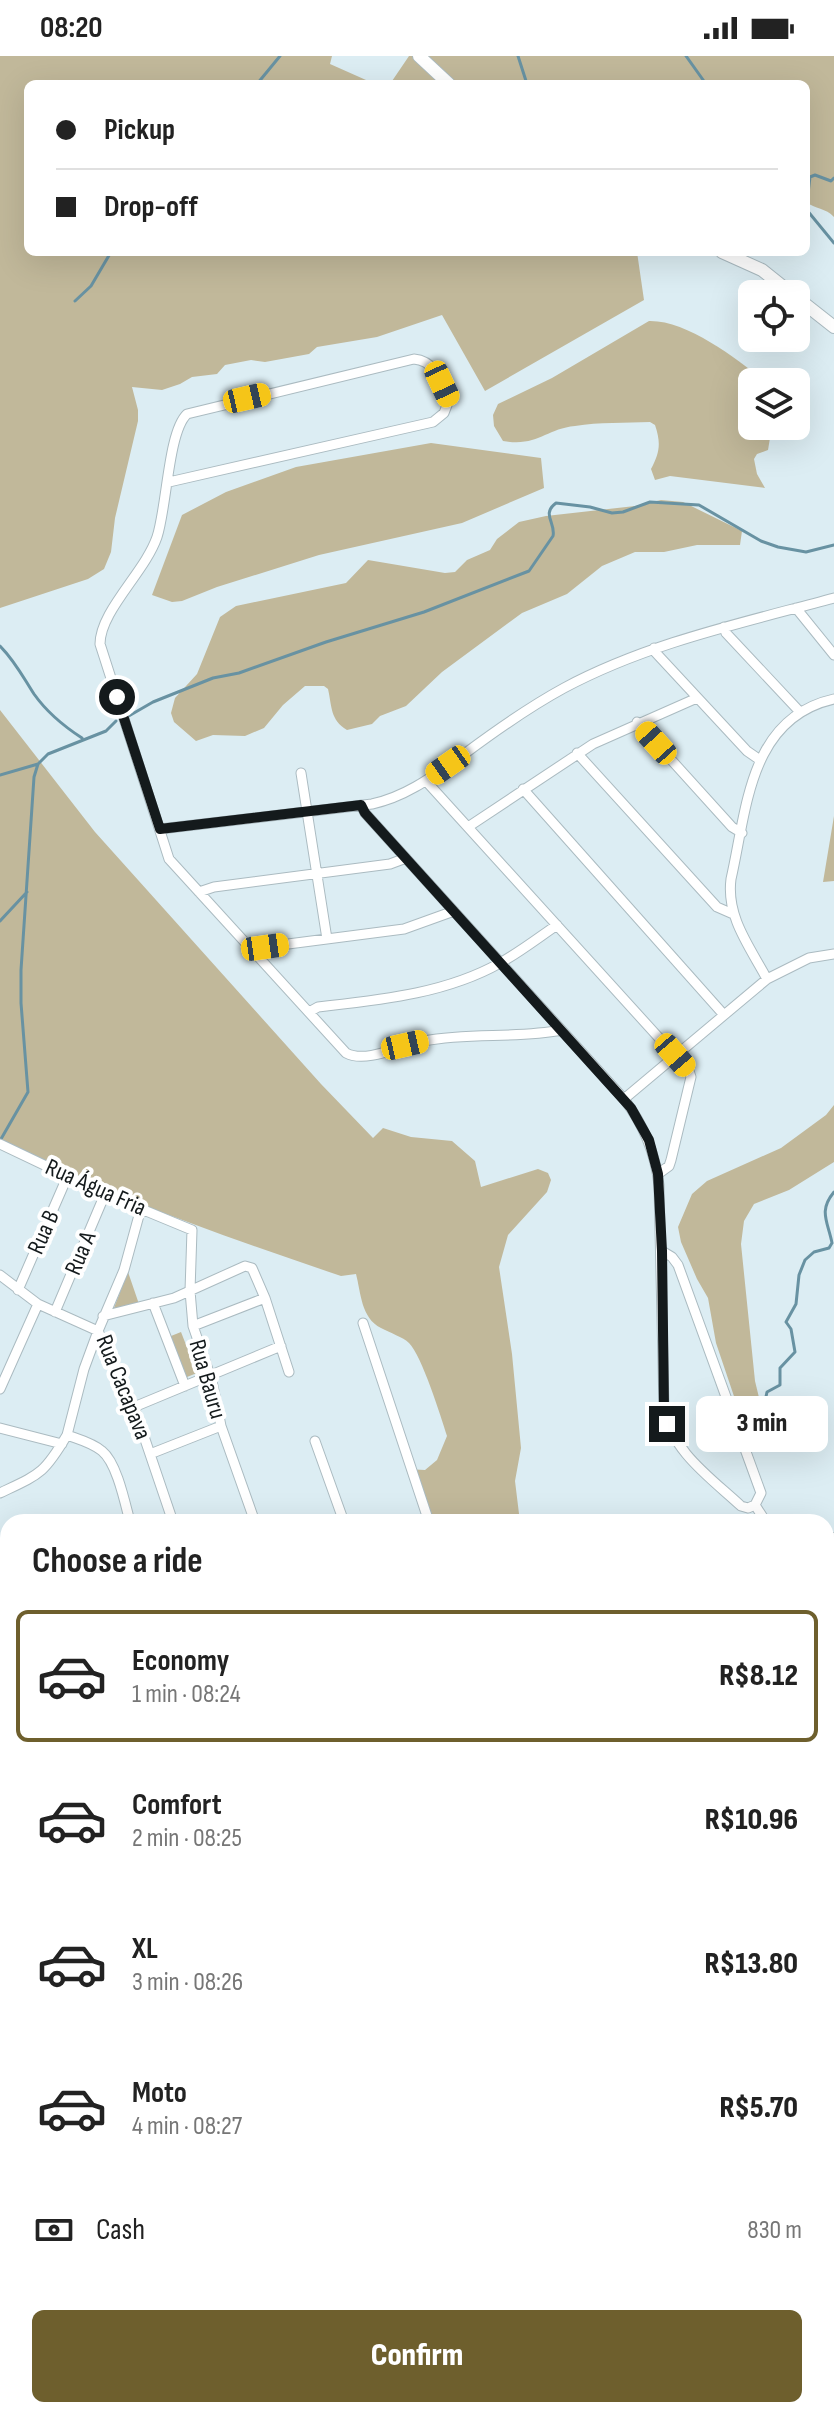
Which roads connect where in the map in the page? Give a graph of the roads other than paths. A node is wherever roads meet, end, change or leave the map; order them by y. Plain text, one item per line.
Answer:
1 (419, 56) edge
2 (445, 80) edge
3 (731, 256) edge
4 (774, 280) edge
5 (810, 308) edge
6 (834, 327) edge
7 (169, 482) junction
8 (834, 598) edge
9 (796, 608) junction
10 (724, 627) junction
11 (654, 648) junction
12 (834, 655) edge
13 (697, 698) junction
14 (834, 699) edge
15 (800, 712) junction
16 (637, 722) junction
17 (577, 753) junction
18 (760, 760) junction
19 (301, 773) dead end
20 (426, 781) junction
21 (523, 789) junction
22 (361, 805) junction
23 (307, 812) junction
24 (468, 827) junction
25 (160, 829) junction
26 (742, 833) junction
27 (406, 858) junction
28 (316, 873) junction
29 (199, 892) junction
30 (454, 911) junction
31 (733, 914) junction
32 (557, 925) junction
33 (327, 939) junction
34 (253, 951) junction
35 (834, 954) edge
36 (500, 963) junction
37 (767, 979) junction
38 (309, 1012) junction
39 (724, 1015) junction
40 (561, 1030) junction
41 (675, 1055) junction
42 (624, 1099) junction
43 (0, 1144) edge
44 (658, 1174) junction
45 (68, 1175) junction
46 (105, 1194) junction
47 (141, 1208) junction
48 (192, 1230) joint
49 (662, 1251) junction
50 (0, 1275) edge
51 (18, 1290) junction
52 (190, 1291) junction
53 (265, 1298) junction
54 (153, 1303) junction
55 (38, 1304) junction
56 (55, 1312) junction
57 (103, 1316) junction
58 (363, 1323) dead end
59 (193, 1326) junction
60 (98, 1331) junction
61 (281, 1346) junction
62 (289, 1372) dead end
63 (210, 1376) junction
64 (185, 1386) junction
65 (0, 1389) edge
66 (134, 1407) junction
67 (221, 1426) junction
68 (0, 1428) edge
69 (67, 1435) junction
70 (315, 1441) dead end
71 (62, 1444) junction
72 (150, 1454) junction
73 (0, 1493) edge
74 (755, 1505) junction
75 (127, 1514) edge
76 (170, 1514) edge
77 (252, 1514) edge
78 (341, 1514) edge
79 (426, 1514) edge
80 (761, 1514) edge

1 - 2 street
3 - 4 street
5 - 6 street
7 - 7 street
7 - 25 street
8 - 9 street
9 - 10 street
9 - 12 street
10 - 11 street
10 - 15 street
11 - 13 street
11 - 20 street
13 - 16 street
13 - 18 street
14 - 15 street
15 - 18 street
16 - 17 street
16 - 26 street
17 - 21 street
17 - 31 street
18 - 26 street
19 - 23 street
20 - 22 street
20 - 24 street
21 - 24 street
21 - 39 street
22 - 23 street
22 - 27 street
23 - 25 street
23 - 28 street
24 - 32 street
25 - 29 street
26 - 31 street
27 - 28 street
27 - 30 street
28 - 29 street
28 - 33 street
29 - 34 street
30 - 33 street
30 - 36 street
31 - 37 street
32 - 36 street
32 - 41 street
33 - 34 street
34 - 38 street
35 - 37 street
36 - 38 street
36 - 40 street
37 - 39 street
38 - 40 street
39 - 41 street
40 - 42 street
41 - 42 street
41 - 44 street
42 - 44 street
43 - 45 street, Rua Água Fria
44 - 49 street
45 - 46 street, Rua Água Fria
45 - 51 street, Rua B
46 - 47 street, Rua Água Fria
46 - 56 street, Rua A
47 - 48 street, Rua Água Fria
47 - 57 street, Rua Cacapava
48 - 52 street, Rua Bauru
49 - 74 street
49 - 74 street
50 - 51 street
51 - 55 street
52 - 53 street
52 - 54 street
52 - 59 street, Rua Bauru
53 - 59 street
53 - 61 street
54 - 57 street
54 - 64 street
55 - 56 street
55 - 65 street
56 - 60 street
57 - 60 street, Rua Cacapava
58 - 79 street
59 - 63 street, Rua Bauru
60 - 66 street, Rua Cacapava
60 - 69 street
61 - 62 street
61 - 63 street
63 - 64 street
63 - 67 street, Rua Bauru
64 - 66 street
66 - 72 street, Rua Cacapava
67 - 72 street
67 - 77 street, Rua Bauru
68 - 71 street
69 - 71 street
69 - 75 street
70 - 78 street
71 - 73 street
72 - 76 street, Rua Cacapava
74 - 80 street

